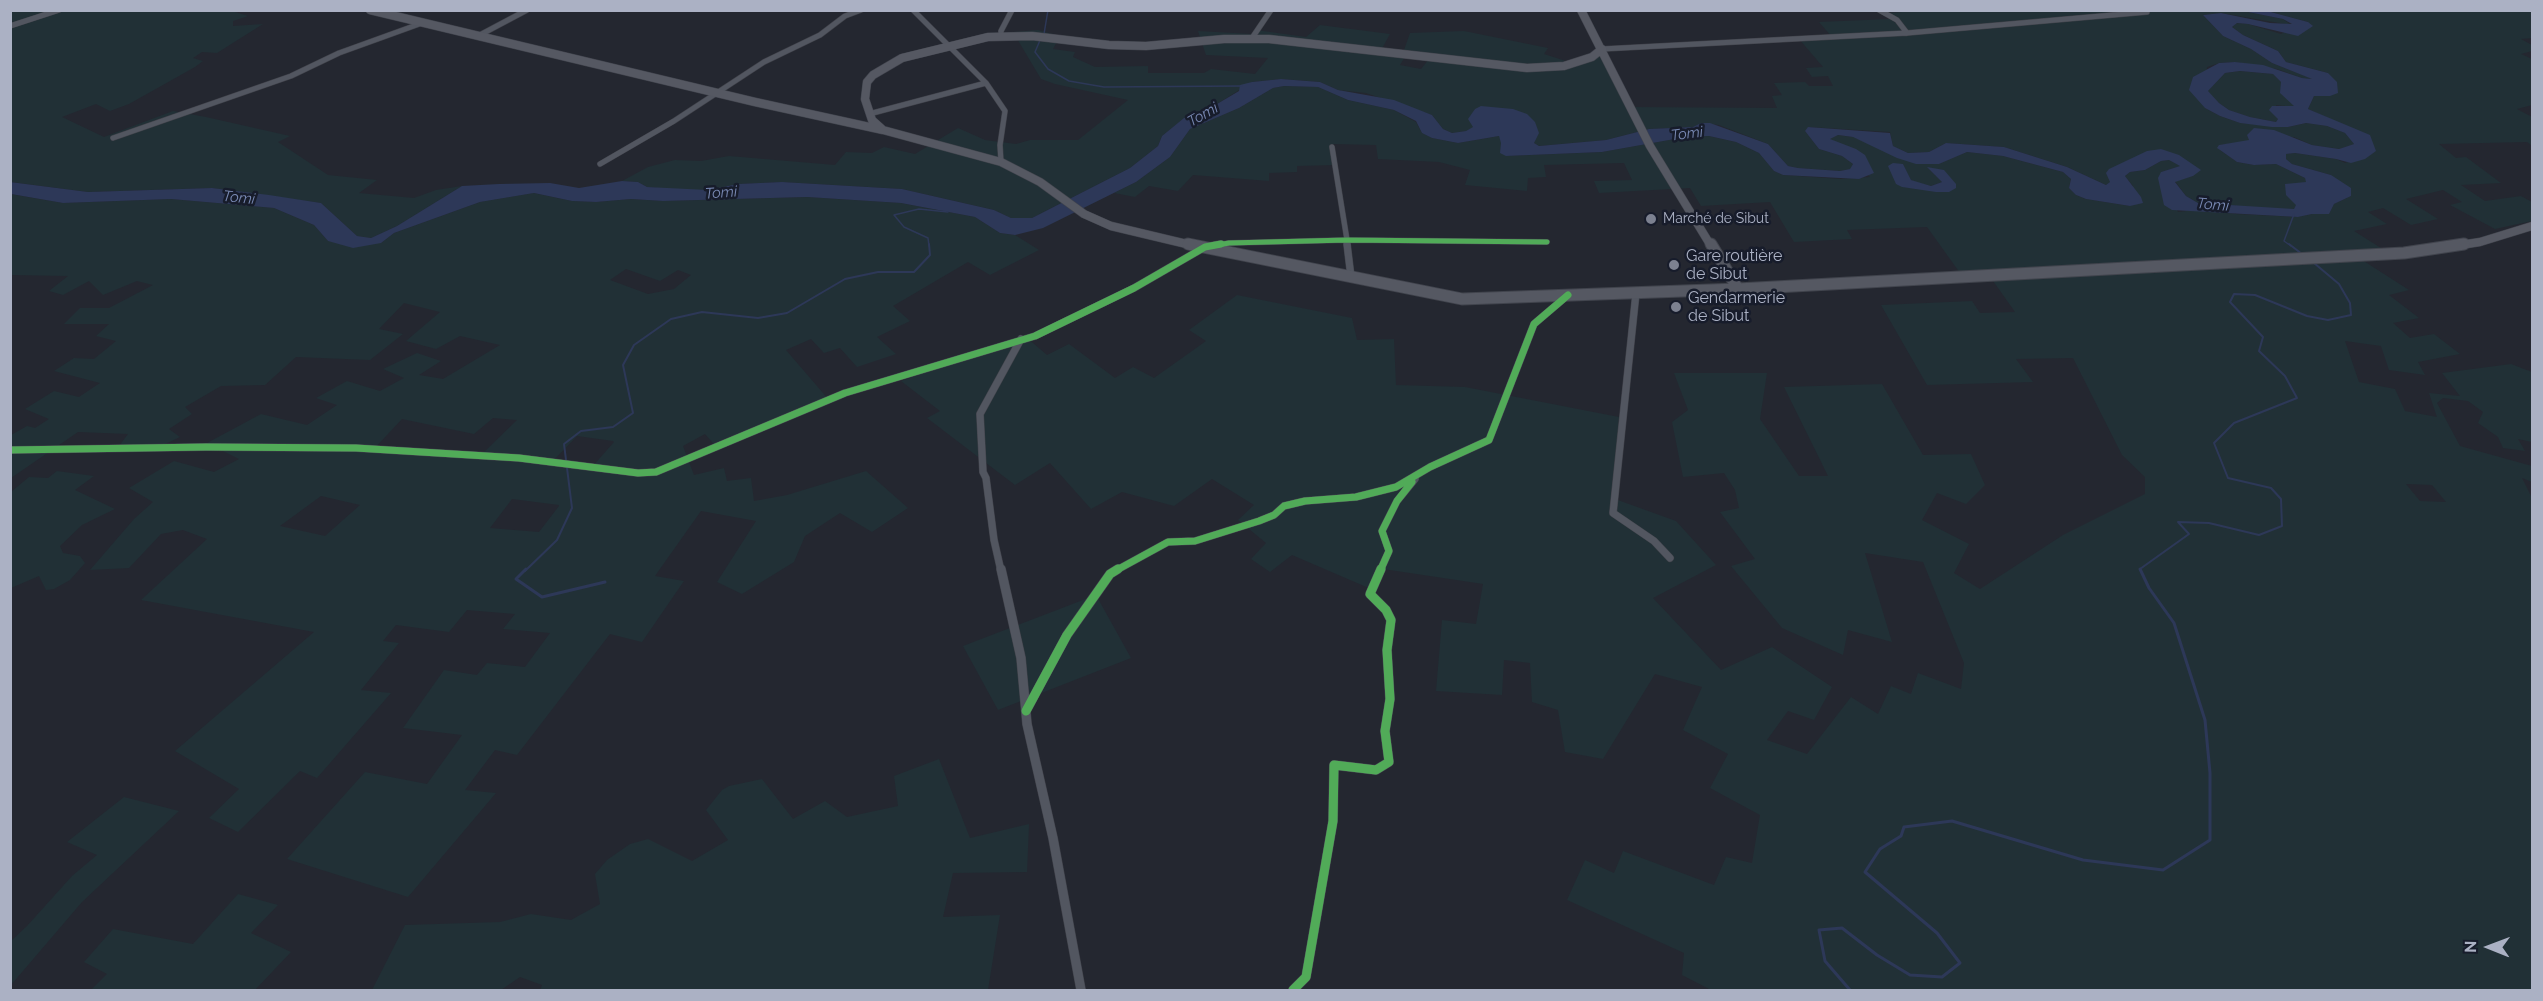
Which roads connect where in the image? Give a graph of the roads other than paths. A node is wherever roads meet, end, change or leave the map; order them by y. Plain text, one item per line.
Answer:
1 (59, 10) edge
2 (370, 10) edge
3 (526, 10) edge
4 (861, 10) edge
5 (913, 10) edge
6 (1012, 10) edge
7 (1271, 10) edge
8 (1581, 10) edge
9 (1880, 10) edge
10 (2146, 12) dead end
11 (422, 23) junction
12 (10, 26) edge
13 (1907, 33) junction
14 (478, 36) junction
15 (1001, 36) junction
16 (1252, 38) junction
17 (946, 46) junction
18 (1602, 49) junction
19 (986, 83) junction
20 (718, 93) junction
21 (869, 114) junction
22 (883, 130) junction
23 (113, 138) dead end
24 (1332, 147) dead end
25 (1001, 162) junction
26 (600, 164) dead end
27 (2529, 228) edge
28 (1347, 240) junction
29 (1547, 242) dead end
30 (1205, 247) junction
31 (1351, 277) junction
32 (1738, 289) junction
33 (1636, 293) junction
34 (1568, 295) junction
35 (1021, 339) junction
36 (10, 450) edge
37 (1430, 467) junction
38 (1670, 558) dead end
39 (1026, 711) junction
40 (1081, 990) edge
41 (1293, 990) edge

1 - 12 street
2 - 11 main road
3 - 14 street
4 - 20 street
5 - 17 street
6 - 15 street
7 - 16 street
8 - 18 main road
9 - 13 street
10 - 13 street
11 - 14 main road
11 - 23 street
13 - 18 street
14 - 20 main road
15 - 16 main road
15 - 17 main road
16 - 18 main road
17 - 19 street
17 - 21 main road
18 - 32 main road
19 - 21 street
19 - 25 street
20 - 22 main road
20 - 26 street
21 - 22 main road
22 - 25 main road
24 - 28 street
25 - 30 main road
27 - 32 main road
28 - 29 street
28 - 30 street
28 - 31 street
30 - 31 main road
30 - 35 street
31 - 34 main road
32 - 33 main road
33 - 34 main road
33 - 38 street
34 - 37 street
35 - 36 street
35 - 39 street
37 - 39 street
37 - 41 street
39 - 40 street

